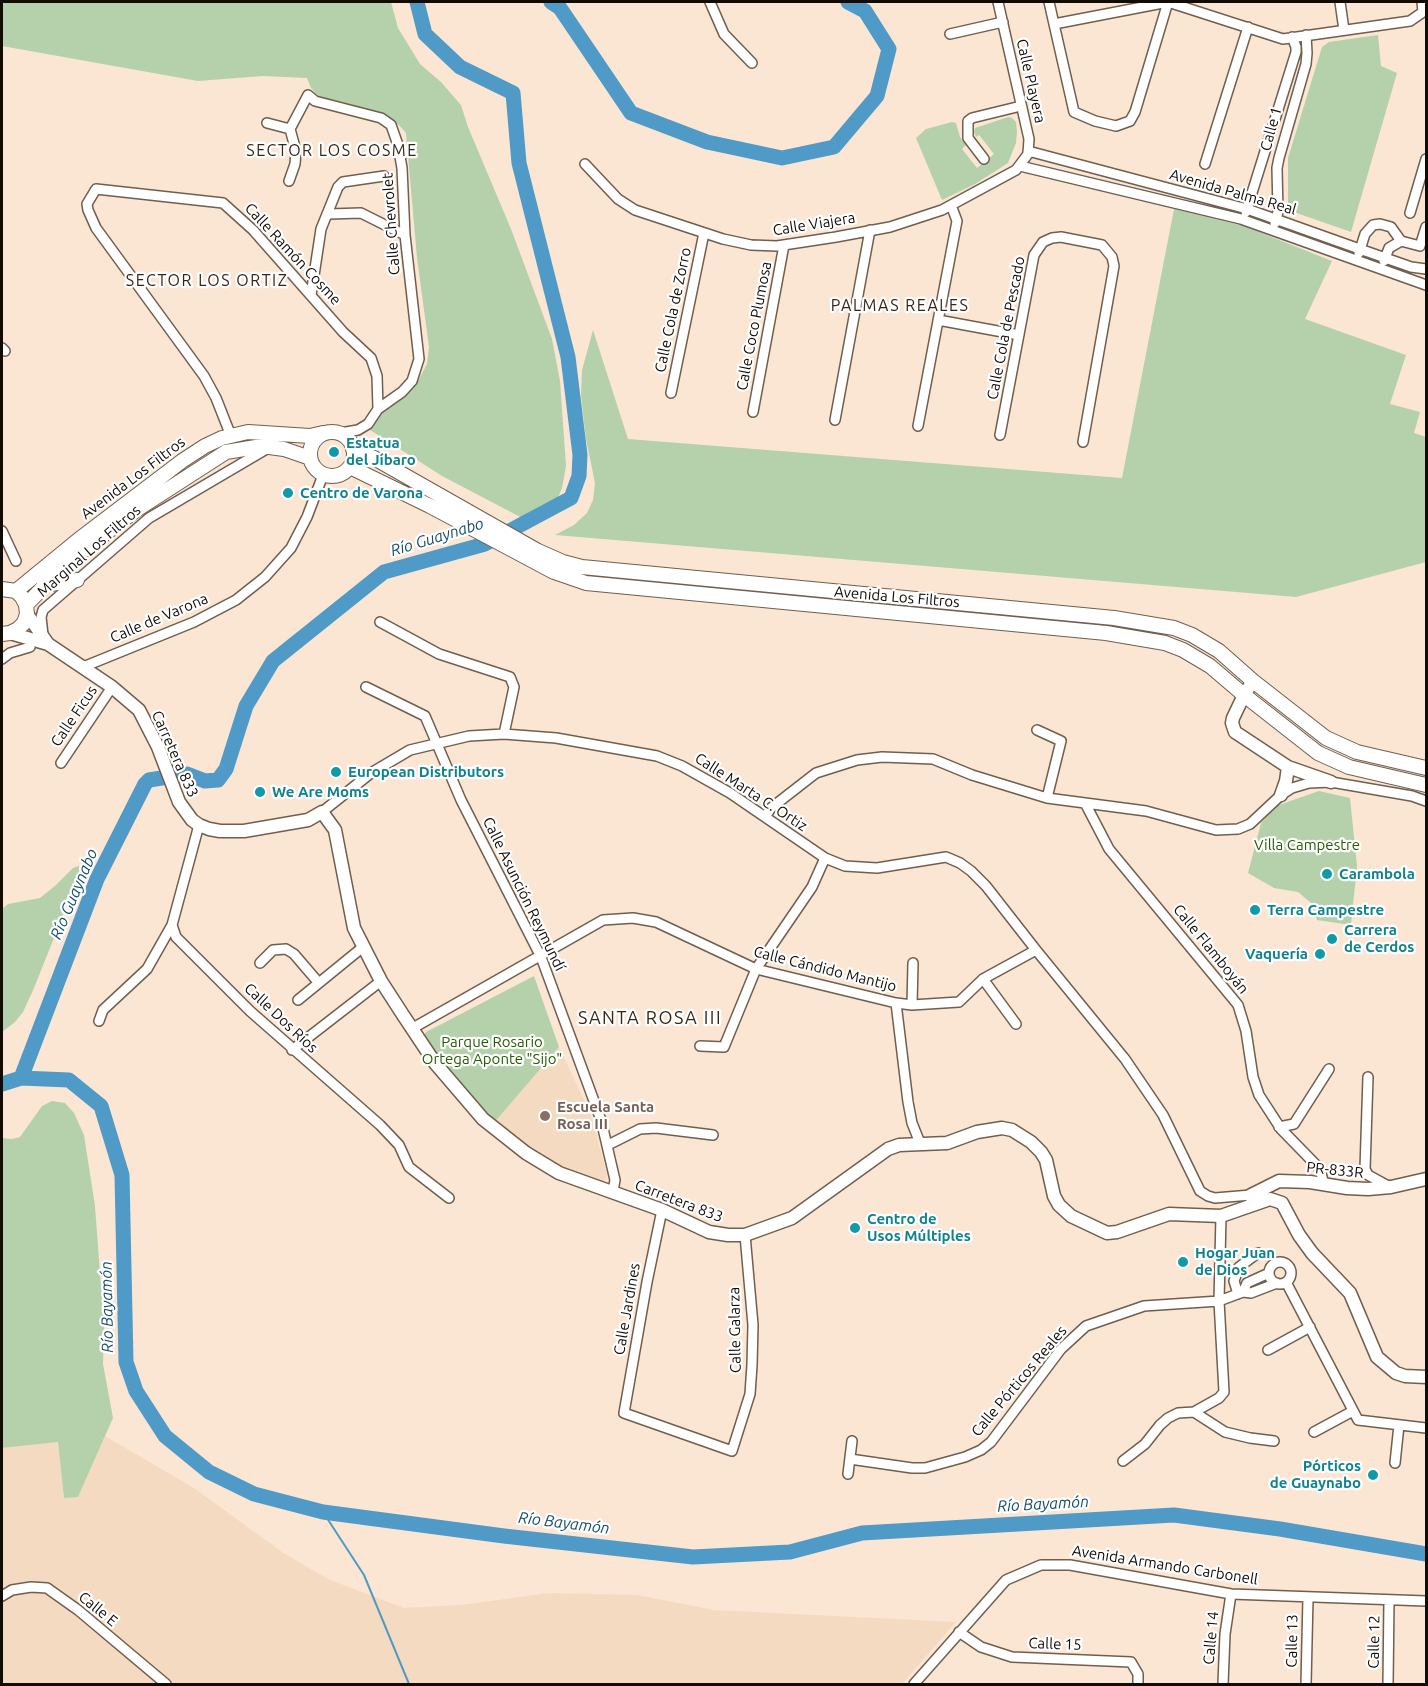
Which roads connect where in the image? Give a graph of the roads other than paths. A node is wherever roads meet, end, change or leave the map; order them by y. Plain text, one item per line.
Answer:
1 (710, 2) edge
2 (998, 2) edge
3 (1049, 2) edge
4 (1168, 2) edge
5 (1340, 2) edge
6 (1422, 2) edge
7 (1133, 5) edge
8 (1003, 22) junction
9 (1053, 24) junction
10 (1248, 27) junction
11 (1344, 30) junction
12 (950, 34) dead end
13 (1306, 35) junction
14 (1292, 37) junction
15 (752, 63) dead end
16 (1021, 106) junction
17 (267, 123) dead end
18 (290, 129) junction
19 (1028, 151) junction
20 (984, 159) dead end
21 (1426, 159) edge
22 (585, 164) dead end
23 (1204, 164) dead end
24 (1020, 166) junction
25 (384, 176) dead end
26 (289, 182) dead end
27 (951, 205) junction
28 (1247, 208) junction
29 (1410, 213) dead end
30 (329, 214) junction
31 (1276, 219) junction
32 (1244, 220) junction
33 (1426, 227) edge
34 (870, 230) junction
35 (1273, 231) junction
36 (704, 233) junction
37 (405, 236) junction
38 (1401, 241) junction
39 (784, 245) junction
40 (1360, 249) junction
41 (1385, 258) junction
42 (1356, 261) junction
43 (1381, 269) junction
44 (1426, 269) edge
45 (1426, 285) edge
46 (311, 295) junction
47 (938, 320) junction
48 (1019, 334) junction
49 (671, 393) dead end
50 (378, 409) junction
51 (753, 412) dead end
52 (835, 420) dead end
53 (918, 426) dead end
54 (323, 433) junction
55 (340, 433) junction
56 (1000, 435) dead end
57 (231, 436) junction
58 (1083, 442) dead end
59 (269, 447) junction
60 (353, 449) junction
61 (310, 458) junction
62 (350, 467) junction
63 (323, 475) junction
64 (434, 500) junction
65 (2, 531) edge
66 (16, 561) dead end
67 (559, 567) junction
68 (77, 580) junction
69 (44, 585) junction
70 (2, 589) edge
71 (16, 591) junction
72 (26, 610) junction
73 (380, 622) dead end
74 (6, 633) edge
75 (46, 639) junction
76 (30, 647) dead end
77 (2, 659) edge
78 (83, 667) junction
79 (1253, 681) junction
80 (112, 687) junction
81 (366, 687) dead end
82 (1244, 695) junction
83 (1037, 730) dead end
84 (504, 734) junction
85 (437, 744) junction
86 (61, 763) dead end
87 (1288, 767) junction
88 (1426, 768) edge
89 (1331, 782) junction
90 (1426, 784) edge
91 (1281, 795) junction
92 (1047, 798) junction
93 (1426, 801) edge
94 (1085, 803) junction
95 (322, 812) junction
96 (765, 817) junction
97 (199, 825) junction
98 (825, 858) junction
99 (172, 925) junction
100 (363, 947) junction
101 (1036, 950) junction
102 (541, 957) junction
103 (260, 963) dead end
104 (913, 963) dead end
105 (756, 969) junction
106 (983, 979) junction
107 (381, 981) junction
108 (318, 982) junction
109 (298, 1000) dead end
110 (896, 1003) junction
111 (912, 1005) junction
112 (99, 1021) dead end
113 (1016, 1024) dead end
114 (412, 1028) junction
115 (700, 1046) dead end
116 (292, 1050) junction
117 (1329, 1069) dead end
118 (1368, 1077) dead end
119 (1279, 1127) junction
120 (713, 1135) dead end
121 (920, 1143) junction
122 (608, 1145) junction
123 (1426, 1179) edge
124 (1324, 1185) junction
125 (1391, 1187) junction
126 (614, 1191) junction
127 (449, 1198) dead end
128 (1253, 1199) junction
129 (662, 1210) junction
130 (1221, 1215) junction
131 (745, 1235) junction
132 (1258, 1253) dead end
133 (1269, 1273) junction
134 (1282, 1283) junction
135 (1241, 1293) junction
136 (1219, 1301) junction
137 (1310, 1328) junction
138 (1268, 1350) dead end
139 (1426, 1377) edge
140 (1353, 1411) junction
141 (1194, 1412) junction
142 (624, 1413) joint
143 (1399, 1425) junction
144 (1426, 1428) edge
145 (1314, 1432) dead end
146 (852, 1441) dead end
147 (1274, 1441) dead end
148 (850, 1459) junction
149 (1123, 1461) dead end
150 (1395, 1463) dead end
151 (848, 1474) dead end
152 (1231, 1594) junction
153 (2, 1596) edge
154 (1308, 1598) junction
155 (1389, 1600) junction
156 (1426, 1601) edge
157 (959, 1632) junction
158 (166, 1684) edge
159 (914, 1684) edge
160 (1138, 1684) edge
161 (1223, 1684) edge
162 (1306, 1684) edge
163 (1388, 1684) edge

1 - 15 street
2 - 8 street, Calle Playera
3 - 9 street
4 - 7 street
4 - 9 street
4 - 10 street
5 - 11 street
6 - 11 street
7 - 9 street
8 - 12 street
8 - 16 street, Calle Playera
10 - 14 street
10 - 23 street
11 - 13 street
13 - 14 street
13 - 31 street, Calle 1
14 - 28 street, Calle 1
16 - 19 street, Calle Playera
16 - 20 street
17 - 18 street
18 - 26 street
18 - 37 street, Calle Chevrolet
19 - 24 street
19 - 28 street, Avenida Palma Real
21 - 29 street
22 - 36 street, Calle Viajera
24 - 27 street, Calle Viajera
24 - 32 street, Avenida Palma Real
25 - 30 street
27 - 34 street, Calle Viajera
27 - 47 street
28 - 31 street, Avenida Palma Real
28 - 32 street, Calle 1
30 - 37 street
30 - 46 street
31 - 35 street, Calle 1
31 - 40 street, Avenida Palma Real
32 - 35 street, Avenida Palma Real
33 - 38 street
34 - 39 street, Calle Viajera
34 - 52 street
35 - 42 street, Avenida Palma Real
36 - 39 street, Calle Viajera
36 - 49 street, Calle Cola de Zorro
37 - 50 street, Calle Chevrolet
38 - 40 street
38 - 41 street
39 - 51 street, Calle Coco Plumosa
40 - 41 street, Avenida Palma Real
40 - 42 street
41 - 43 street
41 - 44 street, Avenida Palma Real
42 - 43 street, Avenida Palma Real
43 - 45 street, Avenida Palma Real
46 - 50 street, Calle Ramón Cosme
46 - 57 street, Calle Ramón Cosme
47 - 48 street
47 - 53 street
48 - 56 street, Calle Cola de Pescado
48 - 58 street, Calle Cola de Pescado
50 - 55 street, Calle Chevrolet
54 - 55 main road
54 - 57 main road, Avenida Los Filtros
54 - 61 main road
55 - 60 main road
57 - 71 main road, Avenida Los Filtros
59 - 61 main road, Avenida Los Filtros
59 - 68 street, Marginal Los Filtros
59 - 69 main road, Avenida Los Filtros
60 - 62 main road
60 - 64 main road, Avenida Los Filtros
61 - 63 main road
62 - 63 main road
62 - 64 main road, Avenida Los Filtros
63 - 78 street, Calle de Varona
64 - 67 main road, Avenida Los Filtros
65 - 66 street
67 - 79 main road, Avenida Los Filtros
67 - 82 main road, Avenida Los Filtros
68 - 69 main road
68 - 75 street, Marginal Los Filtros
69 - 72 main road, Avenida Los Filtros
70 - 71 main road
71 - 72 main road
72 - 74 main road, Avenida Los Filtros
72 - 75 street, Carretera 833
73 - 84 street
74 - 75 street, Carretera 833
75 - 78 street, Carretera 833
76 - 77 street
78 - 80 street, Carretera 833
79 - 82 street
79 - 88 main road, Avenida Los Filtros
80 - 86 street, Calle Ficus
80 - 97 street, Carretera 833
81 - 85 street, Calle Asunción Reymundí
82 - 87 street
82 - 90 main road, Avenida Los Filtros
83 - 92 street
84 - 85 street, Calle Marta C. Ortiz
84 - 96 street, Calle Marta C. Ortiz
85 - 95 street, Calle Marta C. Ortiz
85 - 102 street, Calle Asunción Reymundí
87 - 89 street
87 - 91 street
89 - 91 street
89 - 93 street
91 - 94 street
92 - 94 street
92 - 96 street
94 - 119 street, Calle Flamboyán
95 - 97 street
95 - 100 street, Carretera 833
96 - 98 street, Calle Marta C. Ortiz
97 - 99 street
98 - 101 street, Calle Marta C. Ortiz
98 - 105 street
99 - 112 street
99 - 116 street, Calle Dos Ríos
100 - 107 street, Carretera 833
100 - 108 street
101 - 106 street, Calle Cándido Mantijo
101 - 128 street
102 - 105 street, Calle Cándido Mantijo
102 - 114 street, Calle Cándido Mantijo
102 - 122 street, Calle Asunción Reymundí
103 - 108 street
104 - 111 street
105 - 110 street, Calle Cándido Mantijo
105 - 115 street
106 - 111 street, Calle Cándido Mantijo
106 - 113 street
107 - 114 street, Carretera 833
107 - 116 street
108 - 109 street
110 - 111 street, Calle Cándido Mantijo
110 - 121 street
114 - 126 street, Carretera 833
116 - 127 street, Calle Dos Ríos
117 - 119 street
118 - 125 street
119 - 124 street, Calle Flamboyán
120 - 122 street
121 - 130 street, Carretera 833
121 - 131 street, Carretera 833
122 - 126 street, Calle Asunción Reymundí
123 - 125 street, PR-833R / PR-833R
124 - 125 street, PR-833R / PR-833R
124 - 128 street, PR-833R / PR-833R
126 - 129 street, Carretera 833
128 - 130 street, Carretera 833
128 - 139 street, Carretera 833
129 - 131 street, Carretera 833
129 - 142 street, Calle Jardines
130 - 136 street
131 - 142 street, Calle Galarza
132 - 135 street
133 - 134 street
133 - 134 street
133 - 135 street, Calle Pórticos Reales
134 - 135 street, Calle Pórticos Reales
134 - 137 street
135 - 136 street, Calle Pórticos Reales
136 - 141 street
136 - 148 street, Calle Pórticos Reales
137 - 138 street
137 - 140 street
140 - 143 street
140 - 145 street
141 - 147 street
141 - 149 street
143 - 144 street
143 - 150 street
146 - 148 street
148 - 151 street
152 - 154 street, Avenida Armando Carbonell
152 - 157 street, Avenida Armando Carbonell
152 - 161 street, Calle 14
153 - 158 street, Calle E
154 - 155 street, Avenida Armando Carbonell
154 - 162 street, Calle 13
155 - 156 street, Avenida Armando Carbonell
155 - 163 street, Calle 12
157 - 159 street, Avenida Armando Carbonell
157 - 160 street, Calle 15

